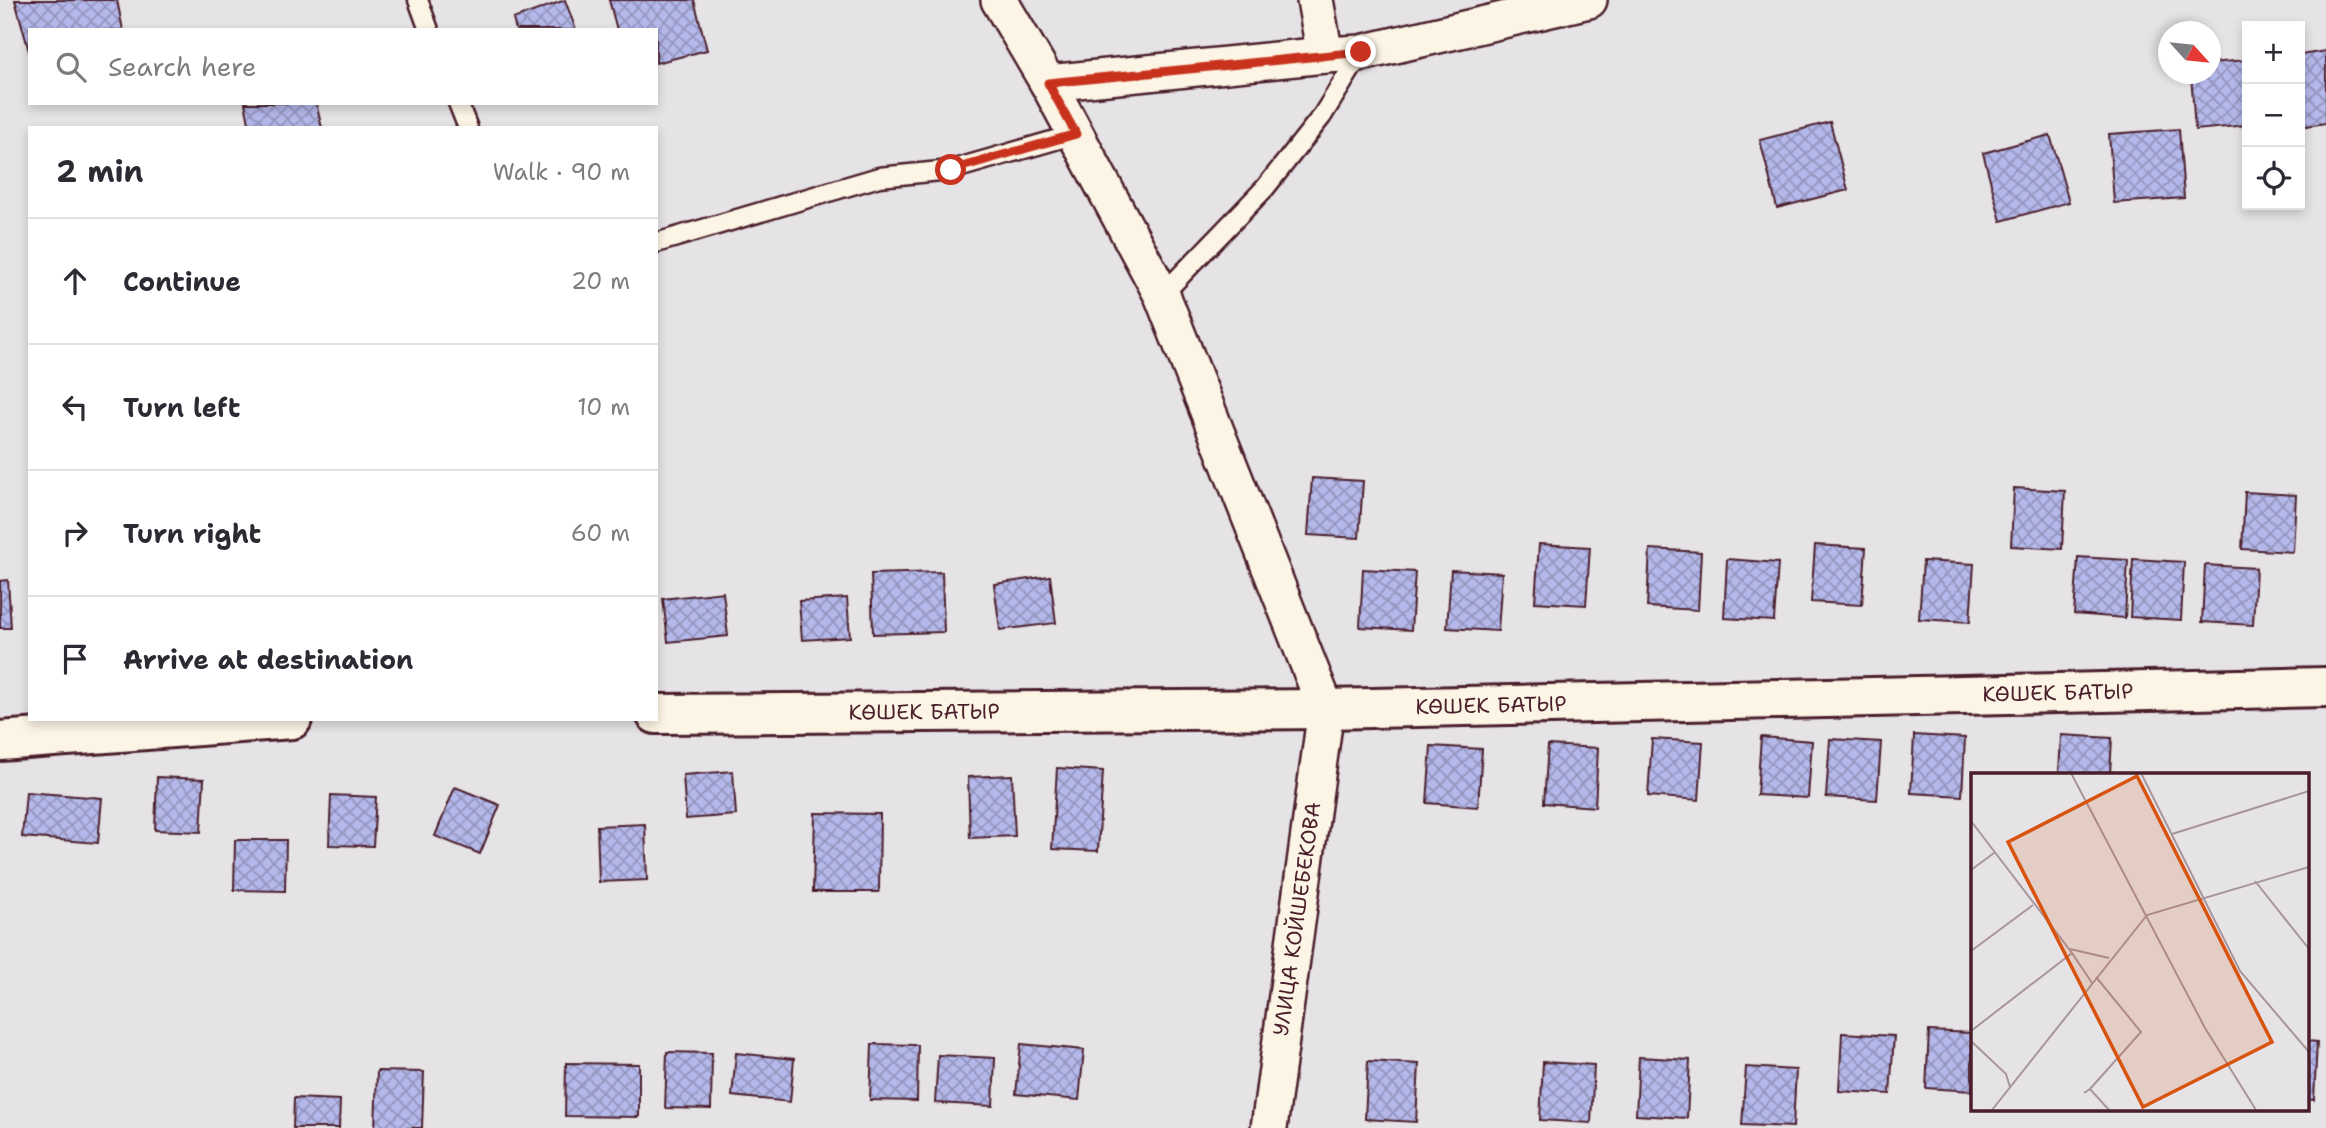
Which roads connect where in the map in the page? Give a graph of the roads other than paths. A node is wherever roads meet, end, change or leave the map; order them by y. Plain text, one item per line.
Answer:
1 (418, 0) edge
2 (999, 0) edge
3 (1315, 0) edge
4 (1589, 0) edge
5 (428, 28) edge
6 (1361, 52) junction
7 (1325, 55) junction
8 (1048, 83) junction
9 (459, 105) edge
10 (467, 126) edge
11 (1076, 134) junction
12 (658, 242) edge
13 (1162, 295) junction
14 (2326, 687) edge
15 (1326, 709) junction
16 (658, 714) edge
17 (265, 721) edge
18 (0, 741) edge
19 (1269, 1128) edge

1 - 5 lane
2 - 8 street
3 - 7 street
4 - 6 street
6 - 7 street
6 - 13 lane
7 - 8 street
8 - 11 street
9 - 10 lane
11 - 12 lane
11 - 13 street
13 - 15 street
14 - 15 street, КӨШЕК БАТЫР
15 - 16 street, КӨШЕК БАТЫР
15 - 19 street, УЛИЦА КОЙШЕБЕКОВА
17 - 18 street

